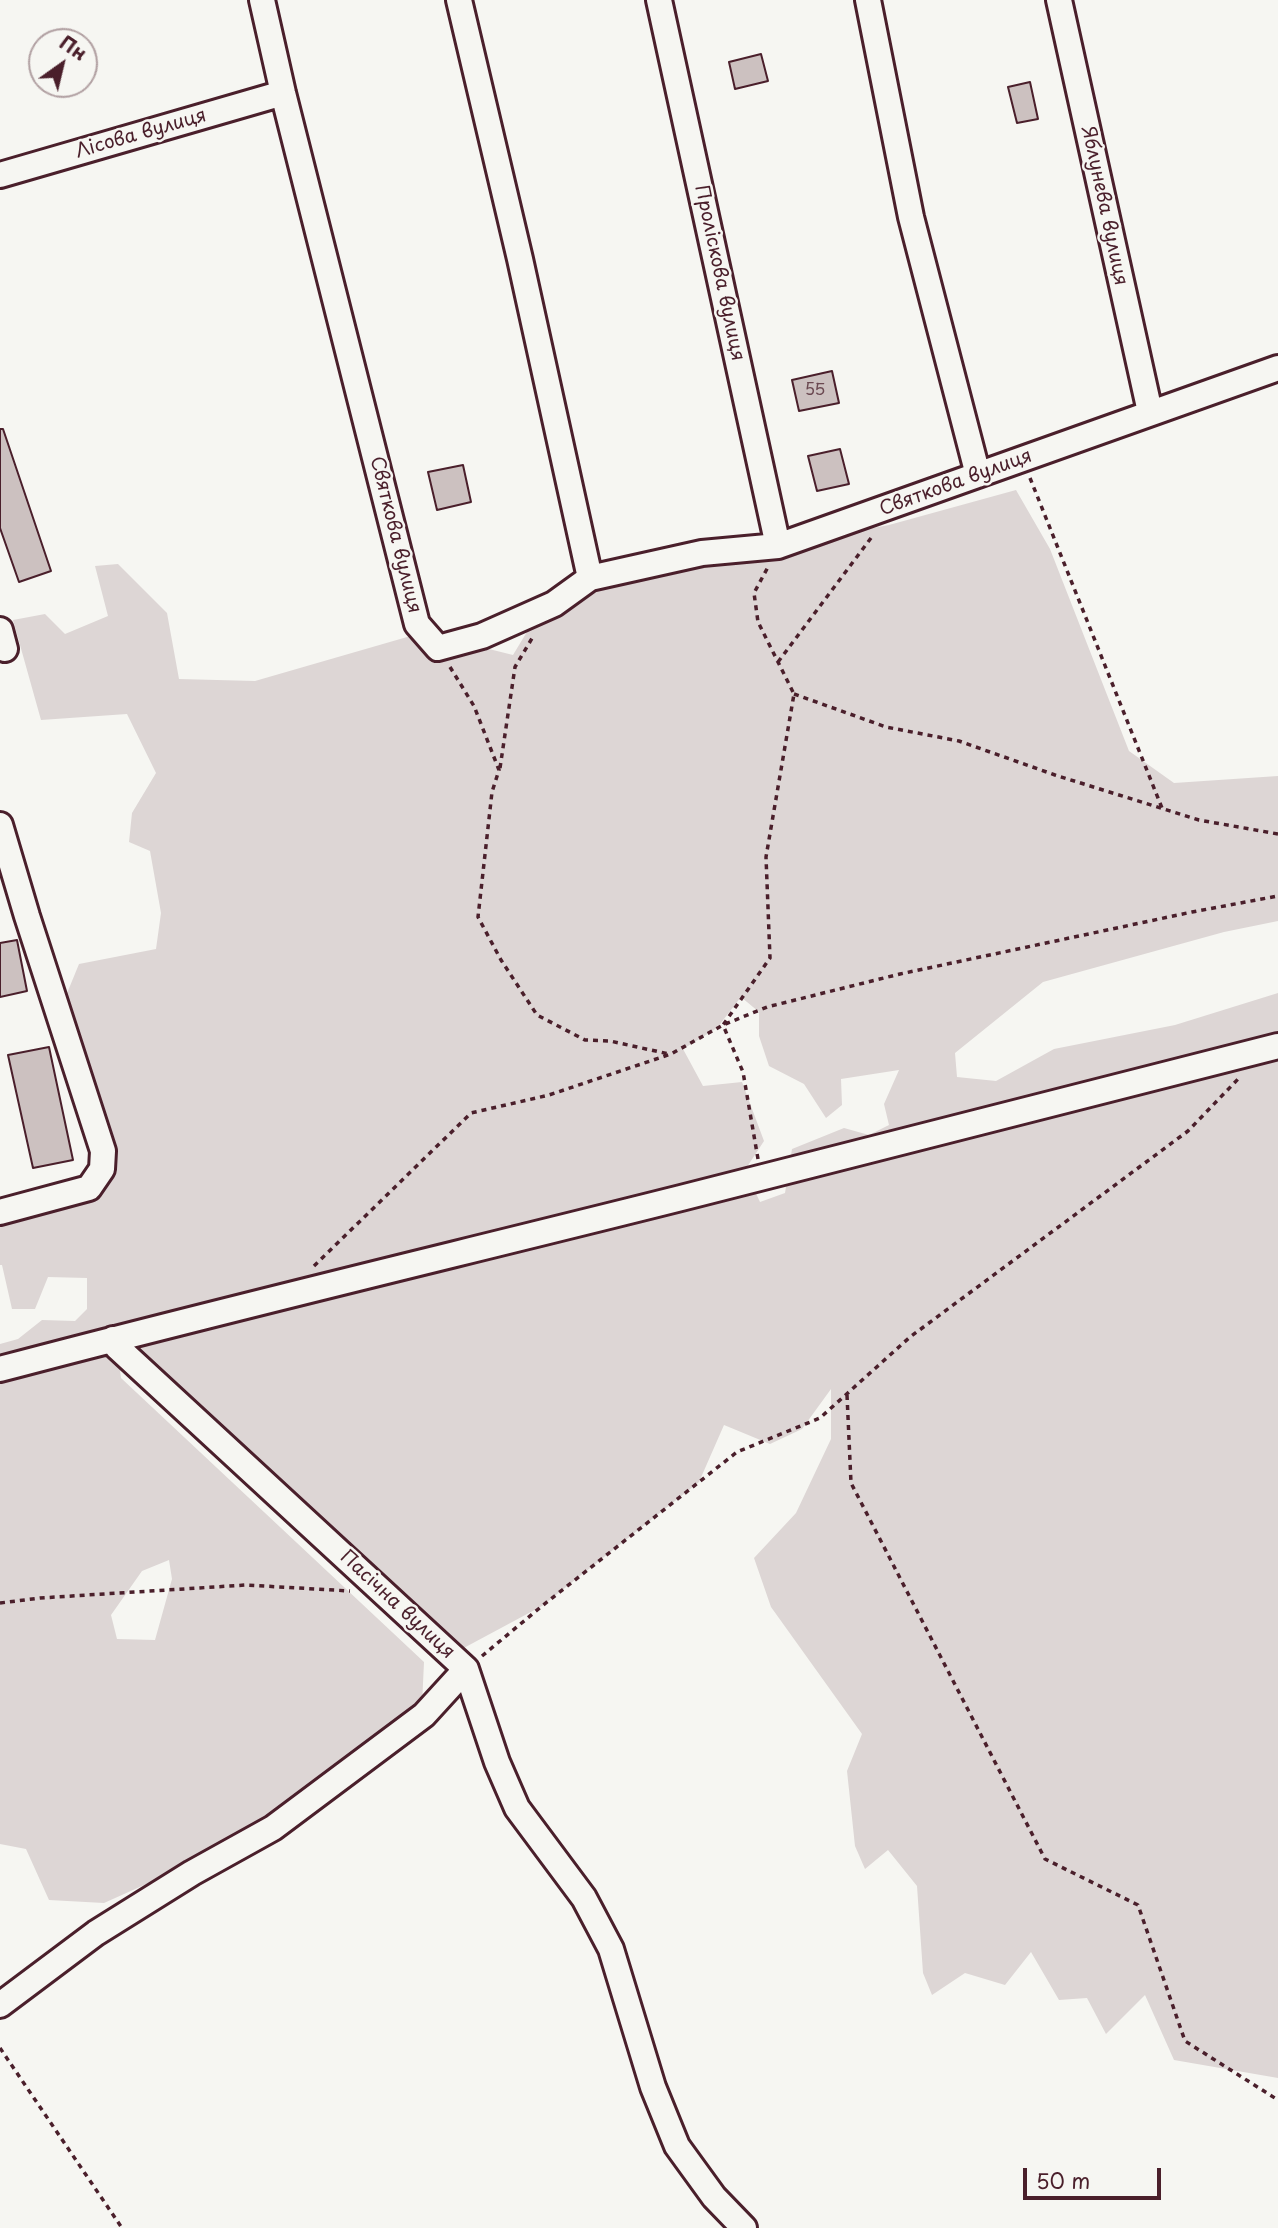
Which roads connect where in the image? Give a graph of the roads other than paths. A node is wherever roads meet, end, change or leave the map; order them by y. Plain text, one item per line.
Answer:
1 (262, 0) edge
2 (459, 0) edge
3 (659, 0) edge
4 (868, 0) edge
5 (1059, 0) edge
6 (282, 93) junction
7 (0, 175) edge
8 (1276, 374) edge
9 (1150, 412) junction
10 (978, 475) junction
11 (778, 546) junction
12 (590, 578) junction
13 (0, 825) edge
14 (1278, 1046) edge
15 (0, 1212) edge
16 (113, 1339) junction
17 (0, 1369) edge
18 (466, 1669) junction
19 (0, 2005) edge
20 (744, 2228) edge

1 - 6 street, Святкова вулиця
2 - 12 street
3 - 11 street, Проліскова вулиця
4 - 10 street
5 - 9 street, Яблунева вулиця
6 - 7 street, Лісова вулиця
6 - 12 street, Святкова вулиця
8 - 9 street, Святкова вулиця
9 - 10 street, Святкова вулиця
10 - 11 street, Святкова вулиця
11 - 12 street, Святкова вулиця
13 - 15 street
14 - 16 street
16 - 17 street
16 - 18 street, Пасічна вулиця
18 - 19 street
18 - 20 street, Пасічна вулиця

